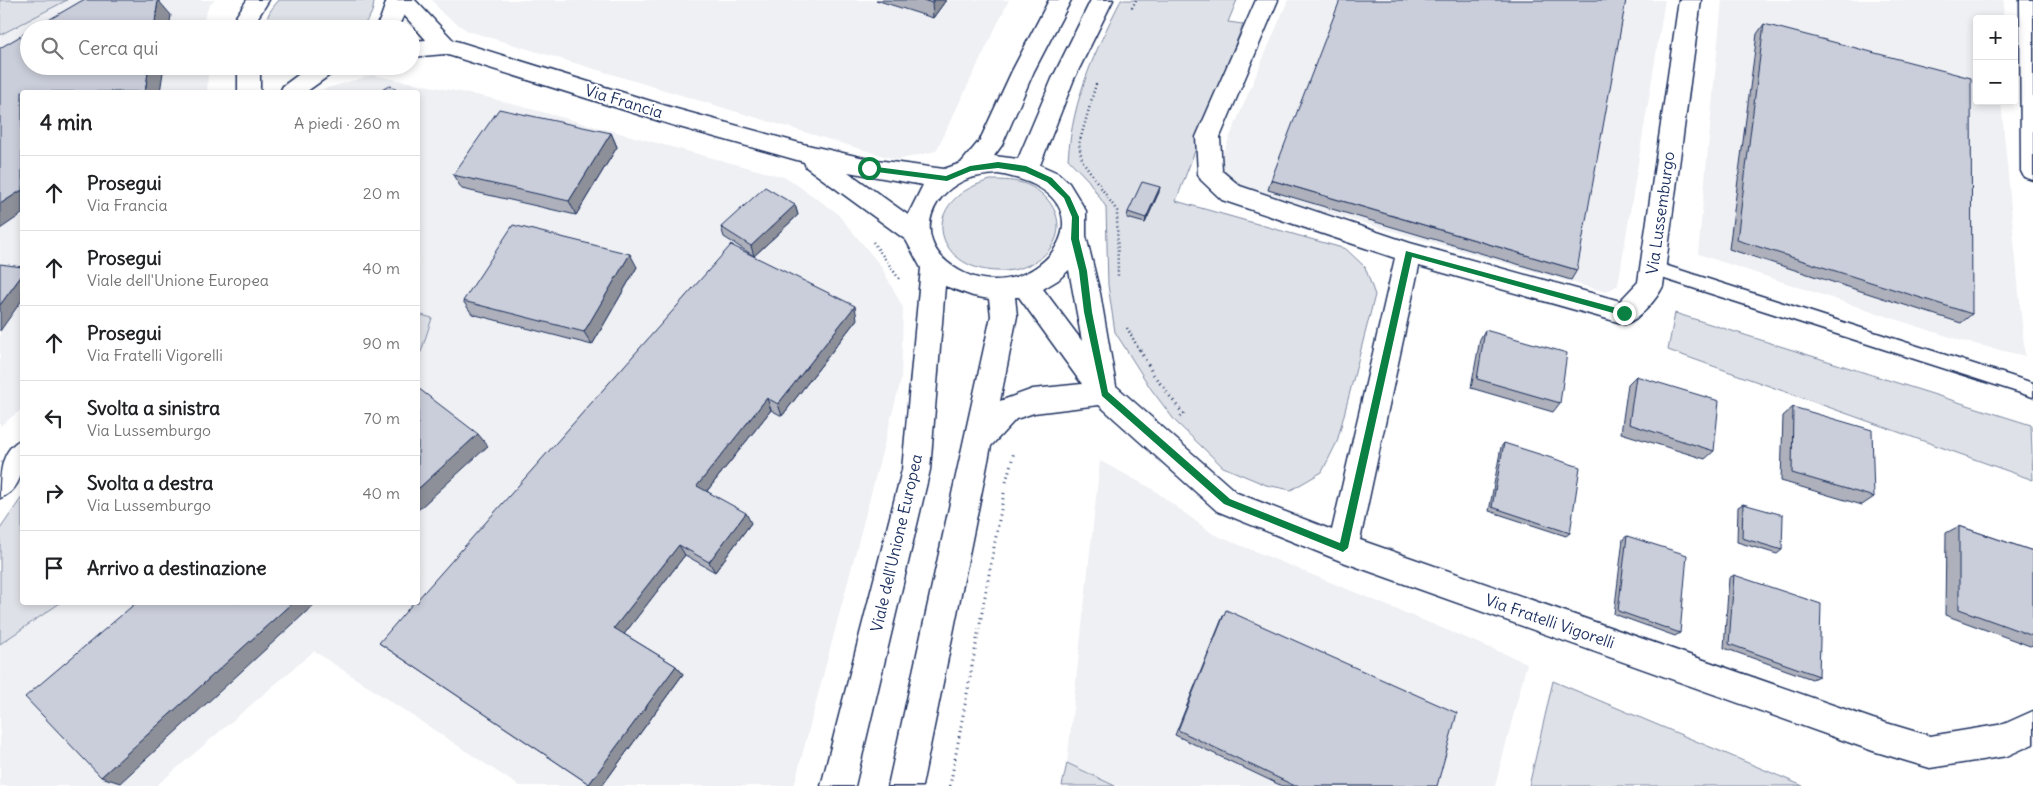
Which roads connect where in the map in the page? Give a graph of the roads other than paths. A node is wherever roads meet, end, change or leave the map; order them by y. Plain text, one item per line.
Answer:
1 (258, 0) edge
2 (398, 0) edge
3 (402, 0) edge
4 (1060, 0) edge
5 (1102, 0) edge
6 (1267, 0) edge
7 (1690, 0) edge
8 (2032, 9) edge
9 (246, 20) edge
10 (391, 20) edge
11 (445, 46) junction
12 (420, 48) edge
13 (249, 75) edge
14 (314, 75) edge
15 (249, 90) edge
16 (294, 90) edge
17 (803, 153) junction
18 (970, 168) junction
19 (1026, 169) junction
20 (2033, 171) edge
21 (947, 179) junction
22 (917, 235) junction
23 (1075, 239) junction
24 (1409, 253) junction
25 (934, 266) junction
26 (1652, 268) junction
27 (1014, 288) junction
28 (2033, 390) edge
29 (1104, 393) junction
30 (980, 438) junction
31 (20, 455) edge
32 (0, 485) edge
33 (1343, 548) junction
34 (2033, 727) edge
35 (838, 786) edge
36 (905, 786) edge

1 - 9 street
2 - 10 street
3 - 11 street, Via Francia
4 - 18 street
5 - 19 street
6 - 24 street, Via Lussemburgo
7 - 26 street, Via Lussemburgo
8 - 20 street
11 - 12 street, Via Francia
11 - 17 street, Via Francia
13 - 15 street
14 - 16 street
17 - 21 street, Via Francia
17 - 22 street, Via Francia
18 - 19 street
18 - 21 street
19 - 23 street
21 - 22 street
22 - 25 street
23 - 27 street
23 - 29 street
24 - 26 street, Via Lussemburgo
24 - 33 street
25 - 27 street
25 - 35 street, Viale dell'Unione Europea
26 - 28 lane
27 - 29 street, Via Fratelli Vigorelli
27 - 30 street
29 - 30 street
29 - 33 street, Via Fratelli Vigorelli
30 - 36 street
31 - 32 street
33 - 34 street, Via Fratelli Vigorelli

